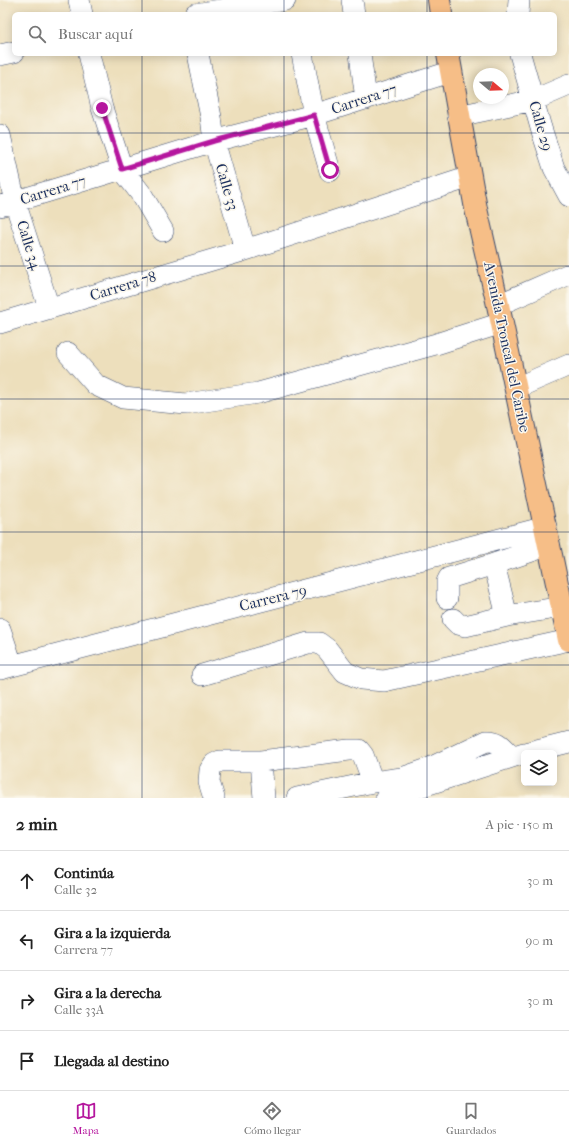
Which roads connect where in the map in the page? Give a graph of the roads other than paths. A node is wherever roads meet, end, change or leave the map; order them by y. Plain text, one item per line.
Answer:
1 (79, 0) edge
2 (187, 0) edge
3 (285, 0) edge
4 (291, 0) edge
5 (352, 0) edge
6 (439, 0) edge
7 (520, 0) edge
8 (82, 12) edge
9 (190, 12) edge
10 (208, 12) edge
11 (294, 12) edge
12 (354, 12) edge
13 (441, 12) edge
14 (518, 12) edge
15 (12, 52) edge
16 (0, 55) edge
17 (89, 56) edge
18 (198, 56) edge
19 (302, 56) edge
20 (360, 56) edge
21 (521, 56) edge
22 (449, 63) edge
23 (569, 85) edge
24 (366, 99) junction
25 (534, 100) junction
26 (314, 115) junction
27 (458, 116) junction
28 (0, 135) edge
29 (214, 141) junction
30 (122, 169) junction
31 (330, 170) dead end
32 (470, 177) junction
33 (569, 196) edge
34 (8, 204) edge
35 (163, 231) dead end
36 (245, 250) junction
37 (567, 275) dead end
38 (49, 308) junction
39 (500, 314) junction
40 (0, 323) edge
41 (68, 353) dead end
42 (569, 365) edge
43 (516, 388) junction
44 (547, 536) junction
45 (494, 564) junction
46 (447, 598) dead end
47 (562, 607) junction
48 (507, 616) junction
49 (453, 619) dead end
50 (0, 628) edge
51 (569, 640) edge
52 (6, 667) edge
53 (202, 675) dead end
54 (569, 742) edge
55 (520, 754) edge
56 (261, 761) junction
57 (373, 782) junction
58 (214, 798) edge
59 (264, 798) edge
60 (297, 798) edge
61 (386, 798) edge

1 - 8 street
2 - 9 street
3 - 10 street
4 - 11 street
5 - 12 street
6 - 13 highway
7 - 14 street
15 - 16 street
17 - 30 street
18 - 29 street, Calle 33
19 - 26 street
20 - 24 street
21 - 25 street, Calle 29
22 - 24 street, Carrera 77
22 - 27 highway, Avenida Troncal del Caribe
23 - 25 street
24 - 26 street, Carrera 77
25 - 27 street
25 - 33 street, Calle 29
26 - 29 street, Carrera 77
26 - 31 street
27 - 32 highway, Avenida Troncal del Caribe
28 - 34 street, Calle 34
29 - 30 street, Carrera 77
29 - 36 street, Calle 33
30 - 34 street, Carrera 77
30 - 35 street
32 - 36 street, Carrera 78
32 - 39 highway, Avenida Troncal del Caribe
34 - 38 street, Calle 34
36 - 38 street, Carrera 78
37 - 39 street
38 - 40 street, Carrera 78
39 - 41 street
39 - 43 highway, Avenida Troncal del Caribe
42 - 43 street
43 - 44 highway, Avenida Troncal del Caribe
44 - 45 street
44 - 47 highway, Avenida Troncal del Caribe
44 - 52 street, Carrera 79
45 - 46 street
45 - 48 street
47 - 48 street
47 - 51 highway, Avenida Troncal del Caribe
48 - 49 street
50 - 52 street
51 - 53 street
54 - 55 street
55 - 57 street
55 - 61 street
56 - 57 street
56 - 58 street
56 - 59 street
57 - 60 street

